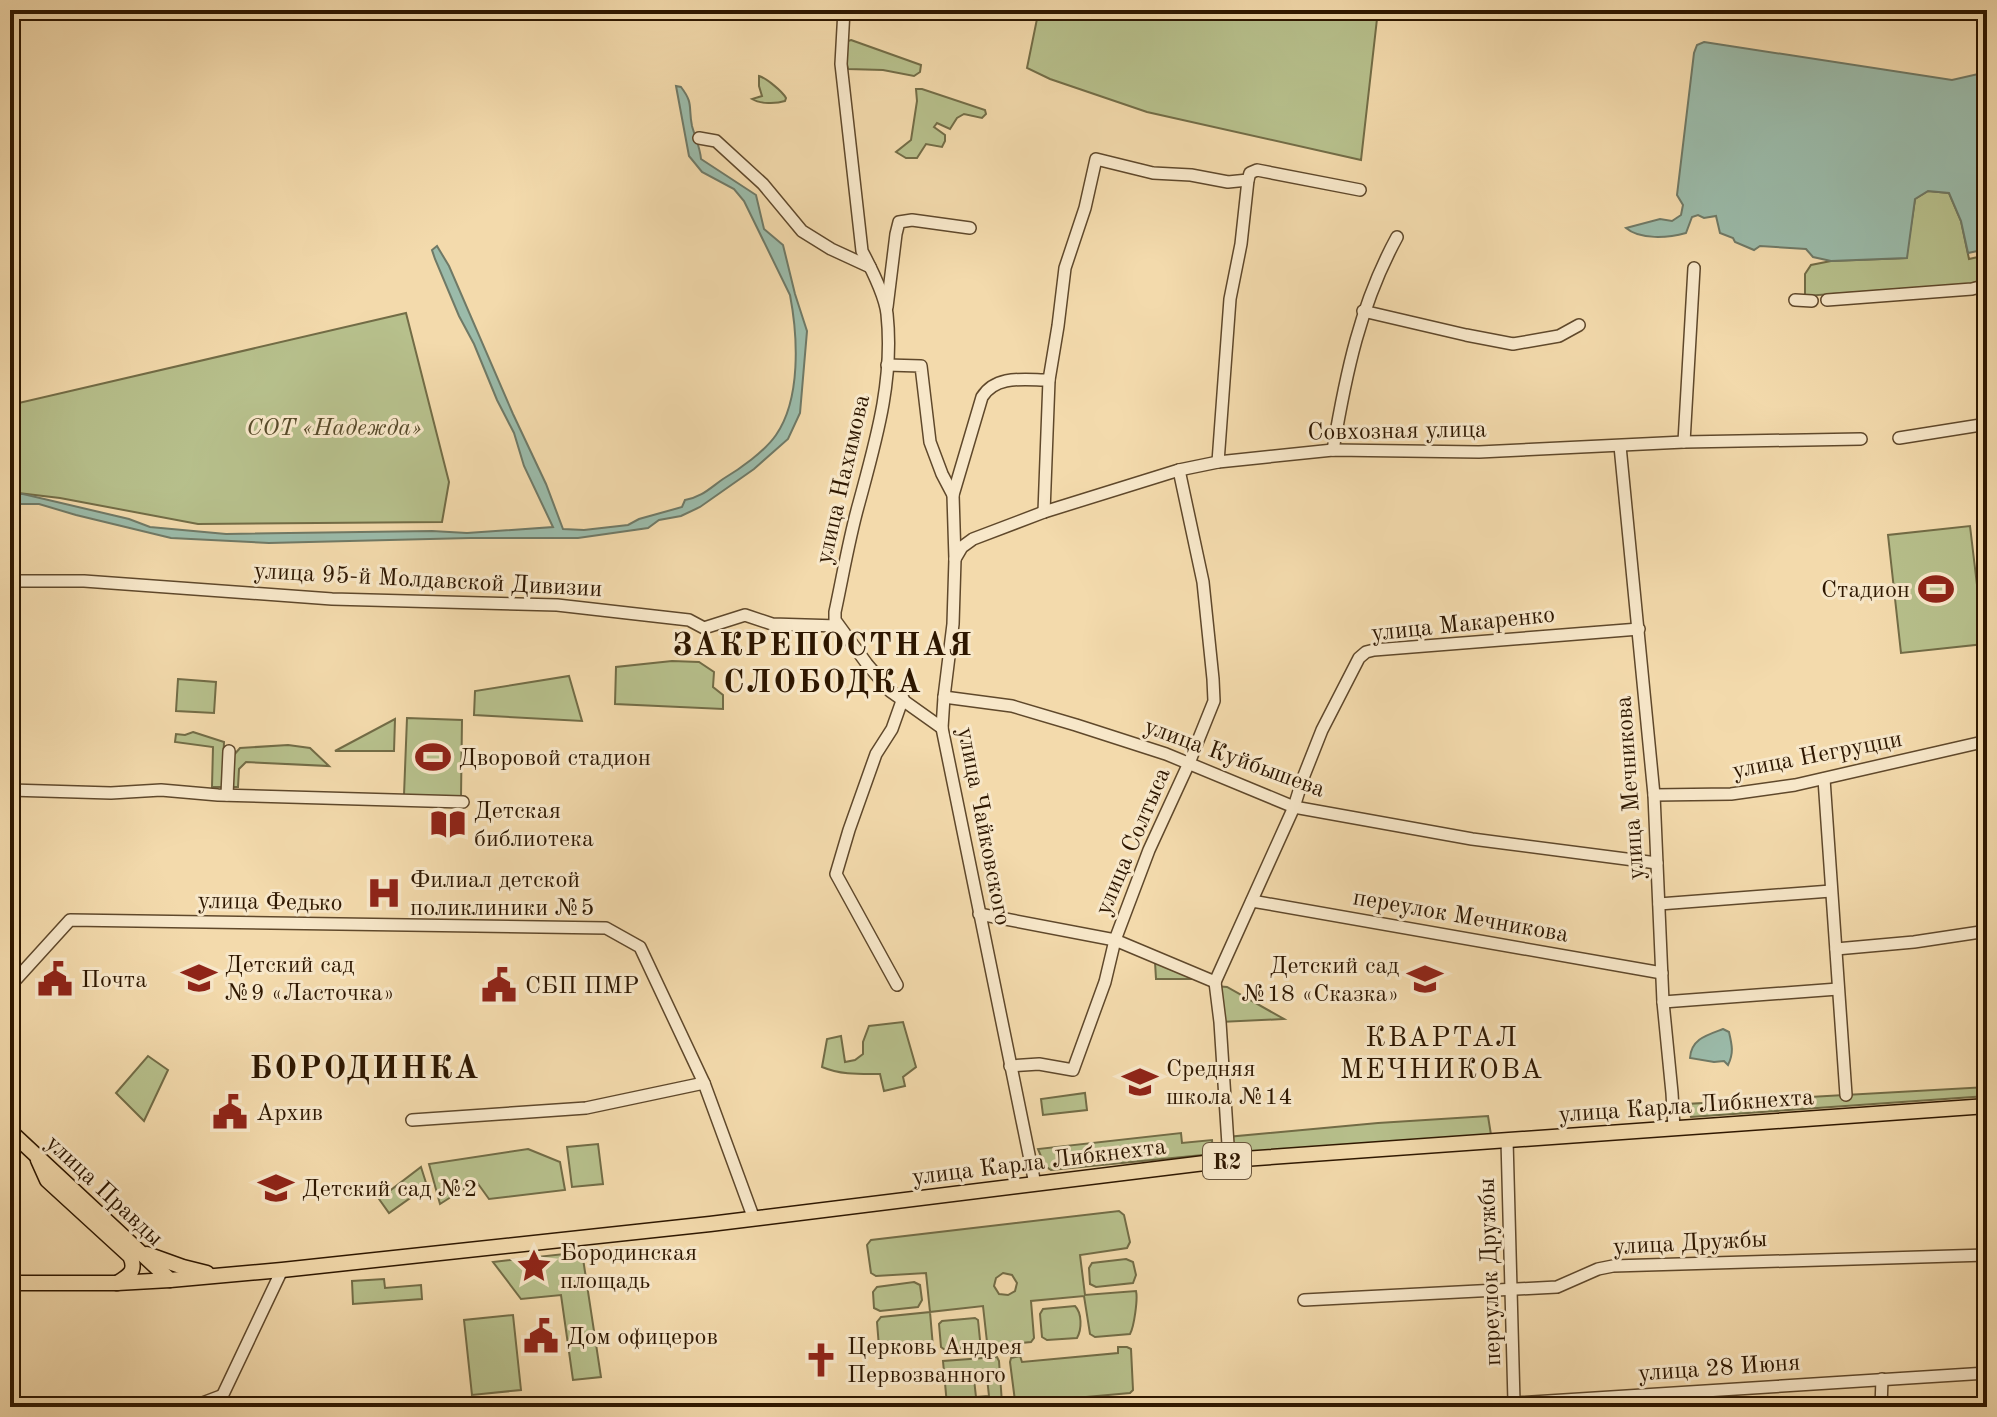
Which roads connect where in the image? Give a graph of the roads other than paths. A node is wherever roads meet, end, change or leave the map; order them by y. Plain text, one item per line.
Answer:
1 (844, 10) edge
2 (699, 138) dead end
3 (1248, 180) junction
4 (1360, 190) dead end
5 (970, 228) dead end
6 (1397, 237) dead end
7 (870, 267) junction
8 (1694, 268) dead end
9 (1987, 285) edge
10 (1795, 300) dead end
11 (1827, 300) dead end
12 (1812, 301) dead end
13 (887, 311) junction
14 (1363, 311) junction
15 (1579, 325) dead end
16 (887, 365) junction
17 (1049, 380) junction
18 (1987, 424) edge
19 (1899, 438) dead end
20 (1861, 439) dead end
21 (1684, 442) junction
22 (1620, 446) junction
23 (1333, 450) junction
24 (1218, 462) junction
25 (1179, 470) junction
26 (953, 495) junction
27 (1044, 512) junction
28 (955, 559) junction
29 (10, 581) edge
30 (838, 626) junction
31 (1639, 629) junction
32 (944, 697) junction
33 (903, 698) junction
34 (942, 728) junction
35 (1987, 741) edge
36 (229, 751) dead end
37 (1189, 763) junction
38 (1824, 779) junction
39 (10, 790) edge
40 (223, 795) junction
41 (1654, 795) junction
42 (463, 802) dead end
43 (1294, 807) junction
44 (1657, 863) junction
45 (1831, 891) junction
46 (1252, 901) junction
47 (1659, 904) junction
48 (979, 914) junction
49 (1987, 931) edge
50 (1115, 940) junction
51 (1836, 949) junction
52 (1662, 973) junction
53 (1215, 982) junction
54 (897, 985) dead end
55 (10, 986) edge
56 (1838, 989) junction
57 (1663, 1002) junction
58 (1010, 1066) junction
59 (704, 1083) junction
60 (1846, 1095) dead end
61 (1987, 1106) edge
62 (412, 1120) dead end
63 (1674, 1128) junction
64 (10, 1131) edge
65 (1507, 1140) junction
66 (36, 1156) junction
67 (1229, 1160) junction
68 (1035, 1184) junction
69 (754, 1219) junction
70 (136, 1249) junction
71 (1987, 1255) edge
72 (282, 1270) junction
73 (217, 1276) junction
74 (170, 1280) junction
75 (10, 1283) edge
76 (117, 1283) junction
77 (1512, 1289) junction
78 (1304, 1300) dead end
79 (1987, 1373) edge
80 (1882, 1379) junction
81 (219, 1402) edge
82 (1514, 1402) junction
83 (192, 1407) edge
84 (1453, 1407) edge
85 (1881, 1407) edge

1 - 7 street, улица Нахимова
2 - 7 street
3 - 4 street
3 - 17 street
3 - 24 street
5 - 13 street
6 - 14 street
7 - 13 street, улица Нахимова
8 - 21 street
9 - 11 street
10 - 12 street
13 - 16 street, улица Нахимова
14 - 15 street
14 - 23 street
16 - 26 street, улица Чайковского
16 - 30 street, улица Нахимова
17 - 26 street
17 - 27 street
18 - 19 street
20 - 21 street, Совхозная улица
21 - 22 street, Совхозная улица
22 - 23 street, Совхозная улица
22 - 31 street, улица Мечникова
23 - 24 street, Совхозная улица
24 - 25 street, Совхозная улица
25 - 27 street, Совхозная улица
25 - 37 street, улица Солтыса
26 - 28 street, улица Чайковского
27 - 28 street, Совхозная улица
28 - 32 street, улица Чайковского
29 - 30 street, улица 95-й Молдавской Дивизии
30 - 33 street
31 - 41 street, улица Мечникова
31 - 43 street, улица Макаренко
32 - 34 street, улица Чайковского
32 - 37 street, улица Куйбышева
33 - 34 street
33 - 54 street
34 - 48 street, улица Чайковского
35 - 38 street, улица Негруцци
36 - 40 street
37 - 43 street, улица Куйбышева
37 - 50 street, улица Солтыса
38 - 41 street, улица Негруцци
38 - 45 street
39 - 40 street
40 - 42 street
41 - 44 street, улица Мечникова
43 - 44 street, улица Куйбышева
43 - 46 street, улица Макаренко
44 - 47 street, улица Мечникова
45 - 47 street
45 - 51 street
46 - 52 street, переулок Мечникова
46 - 53 street, улица Макаренко
47 - 52 street, улица Мечникова
48 - 50 street
48 - 58 street, улица Чайковского
49 - 51 street
50 - 53 street
50 - 58 street, улица Солтыса
51 - 56 street
52 - 57 street, улица Мечникова
53 - 67 street
55 - 59 street, улица Федько
56 - 57 street
56 - 60 street
57 - 63 street, улица Мечникова
58 - 68 street, улица Чайковского
59 - 62 street
59 - 69 street
61 - 63 main road, улица Карла Либкнехта / R2
63 - 65 main road, улица Карла Либкнехта / R2
64 - 66 main road, улица Правды
65 - 67 main road, улица Карла Либкнехта / R2
65 - 77 street, переулок Дружбы
66 - 70 main road, улица Правды
66 - 76 main road
67 - 68 main road, улица Карла Либкнехта / R2
68 - 69 main road, улица Карла Либкнехта / R2
69 - 72 main road, улица Карла Либкнехта / R2
70 - 73 main road
70 - 74 main road, улица Правды
71 - 77 street, улица Дружбы
72 - 73 main road, R2
72 - 81 street
73 - 74 main road, R2
74 - 76 main road, R2
75 - 76 main road, R2
77 - 78 street, улица Дружбы
77 - 82 street, переулок Дружбы
79 - 80 street, улица 28 Июня
80 - 82 street, улица 28 Июня
80 - 85 street
81 - 83 street
82 - 84 street, улица 28 Июня

